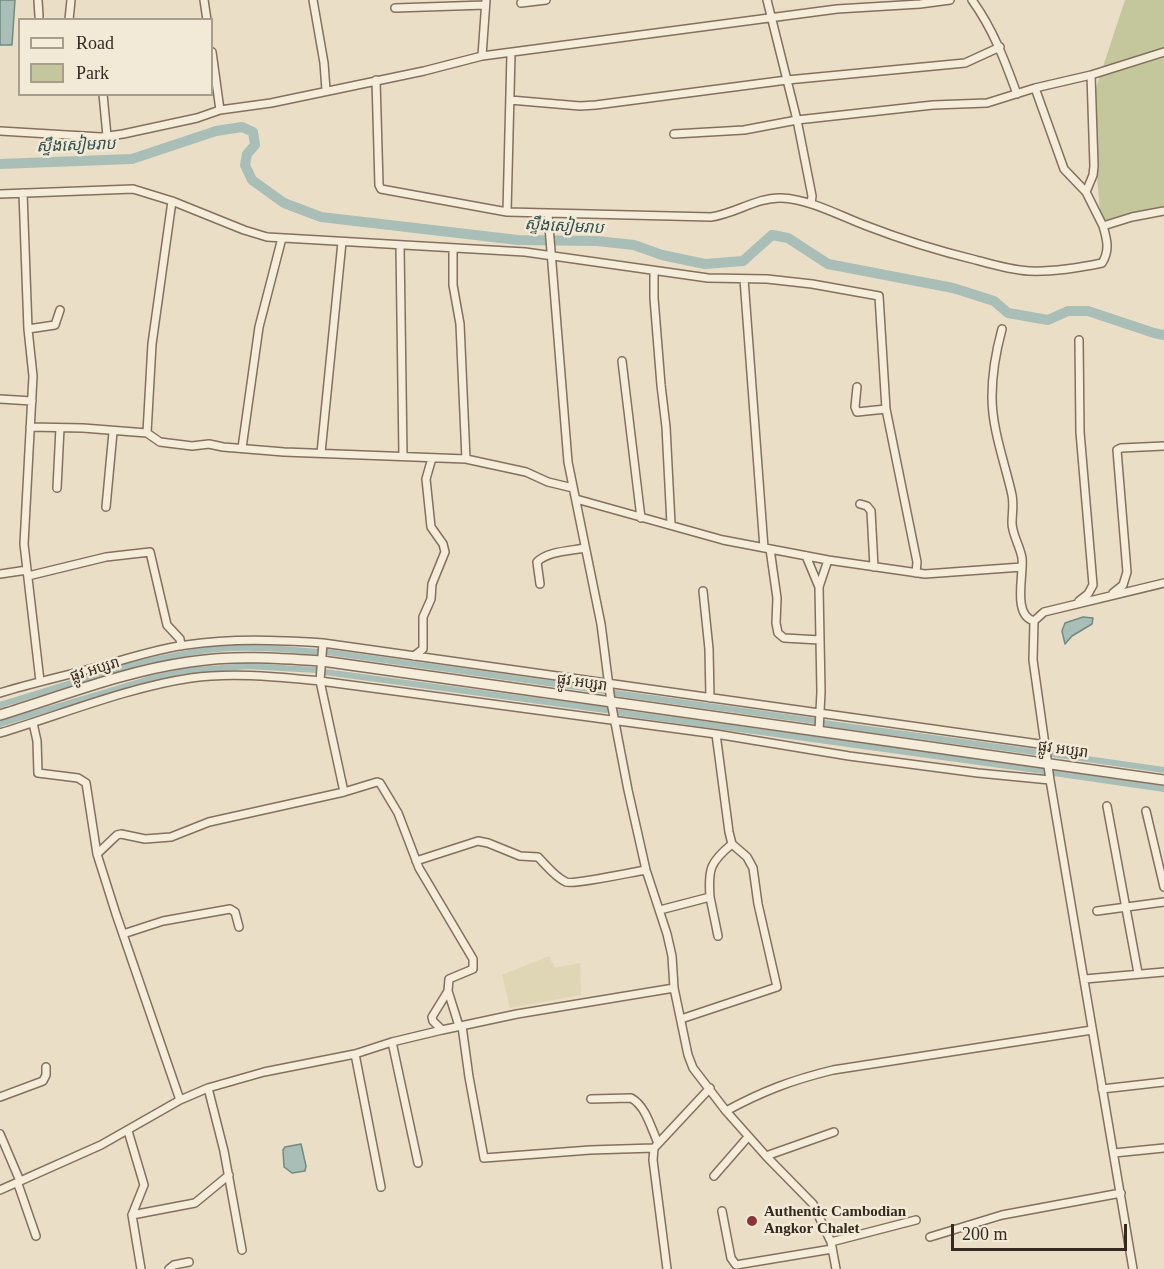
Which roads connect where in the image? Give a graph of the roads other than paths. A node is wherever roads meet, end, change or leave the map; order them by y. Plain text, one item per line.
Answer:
1 (38, 0) edge
2 (71, 0) edge
3 (204, 0) edge
4 (313, 0) edge
5 (546, 0) edge
6 (767, 0) edge
7 (950, 0) edge
8 (972, 0) edge
9 (486, 3) edge
10 (521, 3) dead end
11 (395, 8) dead end
12 (39, 16) dead end
13 (69, 18) edge
14 (207, 18) edge
15 (771, 18) junction
16 (1000, 48) junction
17 (1164, 52) edge
18 (511, 54) junction
19 (482, 56) junction
20 (213, 59) edge
21 (1091, 75) junction
22 (376, 80) junction
23 (788, 81) junction
24 (1035, 88) junction
25 (326, 90) junction
26 (1017, 94) junction
27 (103, 96) edge
28 (510, 100) junction
29 (220, 110) junction
30 (797, 120) junction
31 (0, 131) edge
32 (674, 134) dead end
33 (107, 136) junction
34 (1086, 192) junction
35 (0, 194) edge
36 (23, 194) junction
37 (172, 201) junction
38 (811, 204) junction
39 (1164, 211) edge
40 (507, 212) junction
41 (548, 217) junction
42 (1103, 226) junction
43 (282, 238) junction
44 (342, 242) junction
45 (400, 246) junction
46 (453, 249) junction
47 (551, 254) junction
48 (654, 271) junction
49 (744, 279) junction
50 (60, 310) dead end
51 (28, 328) junction
52 (1002, 329) dead end
53 (1079, 339) dead end
54 (622, 361) dead end
55 (857, 387) dead end
56 (0, 399) edge
57 (32, 401) junction
58 (886, 409) junction
59 (30, 427) junction
60 (60, 428) junction
61 (113, 432) junction
62 (147, 433) junction
63 (1164, 446) edge
64 (242, 448) junction
65 (321, 453) junction
66 (403, 456) junction
67 (432, 458) junction
68 (466, 459) junction
69 (57, 488) dead end
70 (573, 488) junction
71 (576, 499) junction
72 (860, 504) dead end
73 (106, 507) dead end
74 (641, 518) junction
75 (671, 524) junction
76 (585, 548) junction
77 (767, 549) junction
78 (806, 556) junction
79 (828, 560) junction
80 (874, 567) junction
81 (1022, 567) junction
82 (28, 573) junction
83 (916, 573) junction
84 (0, 574) edge
85 (1164, 583) edge
86 (540, 584) dead end
87 (819, 587) junction
88 (703, 591) dead end
89 (1109, 596) junction
90 (1077, 603) junction
91 (1034, 621) junction
92 (820, 640) junction
93 (323, 643) junction
94 (182, 646) junction
95 (414, 656) junction
96 (322, 662) junction
97 (40, 681) junction
98 (320, 681) junction
99 (610, 684) junction
100 (0, 693) edge
101 (710, 698) junction
102 (611, 702) junction
103 (820, 713) junction
104 (0, 715) edge
105 (616, 721) junction
106 (33, 723) junction
107 (819, 731) junction
108 (0, 733) edge
109 (716, 734) junction
110 (1046, 745) junction
111 (1048, 764) junction
112 (1050, 780) junction
113 (1164, 780) edge
114 (344, 792) junction
115 (1107, 806) dead end
116 (1146, 811) dead end
117 (732, 844) junction
118 (98, 854) junction
119 (416, 861) junction
120 (646, 870) junction
121 (1164, 887) edge
122 (710, 897) junction
123 (1164, 902) edge
124 (1125, 908) junction
125 (660, 909) junction
126 (1097, 911) dead end
127 (239, 927) dead end
128 (123, 934) junction
129 (718, 936) dead end
130 (1164, 972) edge
131 (1138, 973) junction
132 (1085, 979) junction
133 (674, 988) junction
134 (448, 991) junction
135 (681, 1019) junction
136 (461, 1026) junction
137 (442, 1030) junction
138 (1092, 1030) junction
139 (392, 1042) junction
140 (355, 1054) junction
141 (46, 1066) dead end
142 (1164, 1082) edge
143 (208, 1088) junction
144 (710, 1088) junction
145 (1102, 1089) junction
146 (0, 1097) edge
147 (591, 1099) dead end
148 (180, 1100) junction
149 (726, 1111) junction
150 (128, 1131) junction
151 (834, 1132) dead end
152 (0, 1134) edge
153 (748, 1137) junction
154 (656, 1146) junction
155 (1164, 1148) edge
156 (1114, 1153) junction
157 (766, 1156) junction
158 (418, 1162) dead end
159 (229, 1175) junction
160 (714, 1176) dead end
161 (19, 1182) junction
162 (381, 1187) dead end
163 (0, 1190) edge
164 (1121, 1192) junction
165 (722, 1211) dead end
166 (132, 1215) junction
167 (916, 1220) dead end
168 (36, 1236) dead end
169 (930, 1237) dead end
170 (831, 1246) junction
171 (242, 1250) dead end
172 (189, 1262) dead end
173 (141, 1269) edge
174 (169, 1269) edge
175 (667, 1269) edge
176 (836, 1269) edge
177 (1133, 1269) edge

1 - 12 street
2 - 13 street
3 - 14 street
4 - 25 street
5 - 10 street
6 - 15 street
7 - 15 street
8 - 16 street
9 - 11 street
9 - 19 street
15 - 18 street
15 - 23 street
16 - 23 street
16 - 26 street
17 - 21 street
18 - 19 street
18 - 28 street
19 - 22 street
20 - 29 street
21 - 24 street
21 - 34 street
22 - 25 street
22 - 40 street
23 - 28 street
23 - 30 street
24 - 26 street
24 - 34 street
25 - 29 street
26 - 30 street
27 - 33 street
28 - 40 street
29 - 33 street
30 - 32 street
30 - 38 street
31 - 33 street
34 - 42 street
35 - 36 street
36 - 37 street
36 - 51 street
37 - 43 street
37 - 62 street
38 - 41 street
38 - 42 street
39 - 42 street
40 - 41 street
41 - 47 street
43 - 44 street
43 - 64 street
44 - 45 street
44 - 65 street
45 - 46 street
45 - 66 street
46 - 47 street
46 - 68 street
47 - 48 street
47 - 70 street
48 - 49 street
48 - 75 street
49 - 58 street
49 - 77 street
50 - 51 street
51 - 57 street
52 - 81 street
53 - 90 street
54 - 74 street
55 - 58 street
56 - 57 street
57 - 59 street
58 - 83 street
59 - 60 street
59 - 82 street
60 - 61 street
60 - 69 street
61 - 62 street
61 - 73 street
62 - 64 street
63 - 89 street
64 - 65 street
65 - 66 street
66 - 67 street
67 - 68 street
67 - 95 street
68 - 70 street
70 - 71 street
71 - 74 street
71 - 76 street
72 - 80 street
74 - 75 street
75 - 77 street
76 - 86 street
76 - 99 street
77 - 78 street
77 - 92 street
78 - 79 street
78 - 87 street
79 - 80 street
79 - 87 street
80 - 83 street
81 - 83 street
81 - 91 street
82 - 84 street
82 - 94 street
82 - 97 street
85 - 89 street
87 - 92 street
88 - 101 street
89 - 90 street
90 - 91 street
91 - 110 street
92 - 103 street
93 - 94 street
93 - 95 street
93 - 96 street
94 - 97 street
95 - 99 street
96 - 98 street
96 - 102 street, ផ្លូវ អប្សរា
96 - 104 street, ផ្លូវ អប្សរា
97 - 100 street
98 - 105 street
98 - 106 street
98 - 114 street
99 - 101 street
99 - 102 street
101 - 103 street
102 - 105 street
102 - 107 street, ផ្លូវ អប្សរា
103 - 107 street
103 - 110 street
105 - 109 street
105 - 120 street
106 - 108 street
106 - 118 street
107 - 111 street, ផ្លូវ អប្សរា
109 - 112 street
109 - 117 street
110 - 111 street
111 - 112 street
111 - 113 street, ផ្លូវ អប្សរា
112 - 132 street
114 - 118 street
114 - 119 street
115 - 124 street
116 - 121 street
117 - 122 street
117 - 135 street
118 - 128 street
119 - 120 street
119 - 134 street
120 - 125 street
122 - 125 street
122 - 129 street
123 - 124 street
124 - 126 street
124 - 131 street
125 - 133 street
127 - 128 street
128 - 148 street
130 - 131 street
131 - 132 street
132 - 138 street
133 - 135 street
133 - 136 street
134 - 136 street
134 - 137 street
135 - 144 street
136 - 137 street
136 - 154 street
137 - 139 street
138 - 145 street
138 - 149 street
139 - 140 street
139 - 158 street
140 - 143 street
140 - 162 street
141 - 146 street
142 - 145 street
143 - 148 street
143 - 159 street
144 - 149 street
144 - 154 street
145 - 156 street
147 - 154 street
148 - 150 street
149 - 153 street
150 - 161 street
150 - 166 street
151 - 157 street
152 - 161 street
153 - 157 street
153 - 160 street
154 - 175 street
155 - 156 street
156 - 164 street
157 - 170 street
159 - 166 street
159 - 171 street
161 - 163 street
161 - 168 street
164 - 169 street
164 - 177 street
165 - 170 street
166 - 173 street
167 - 170 street
170 - 176 street
172 - 174 street

